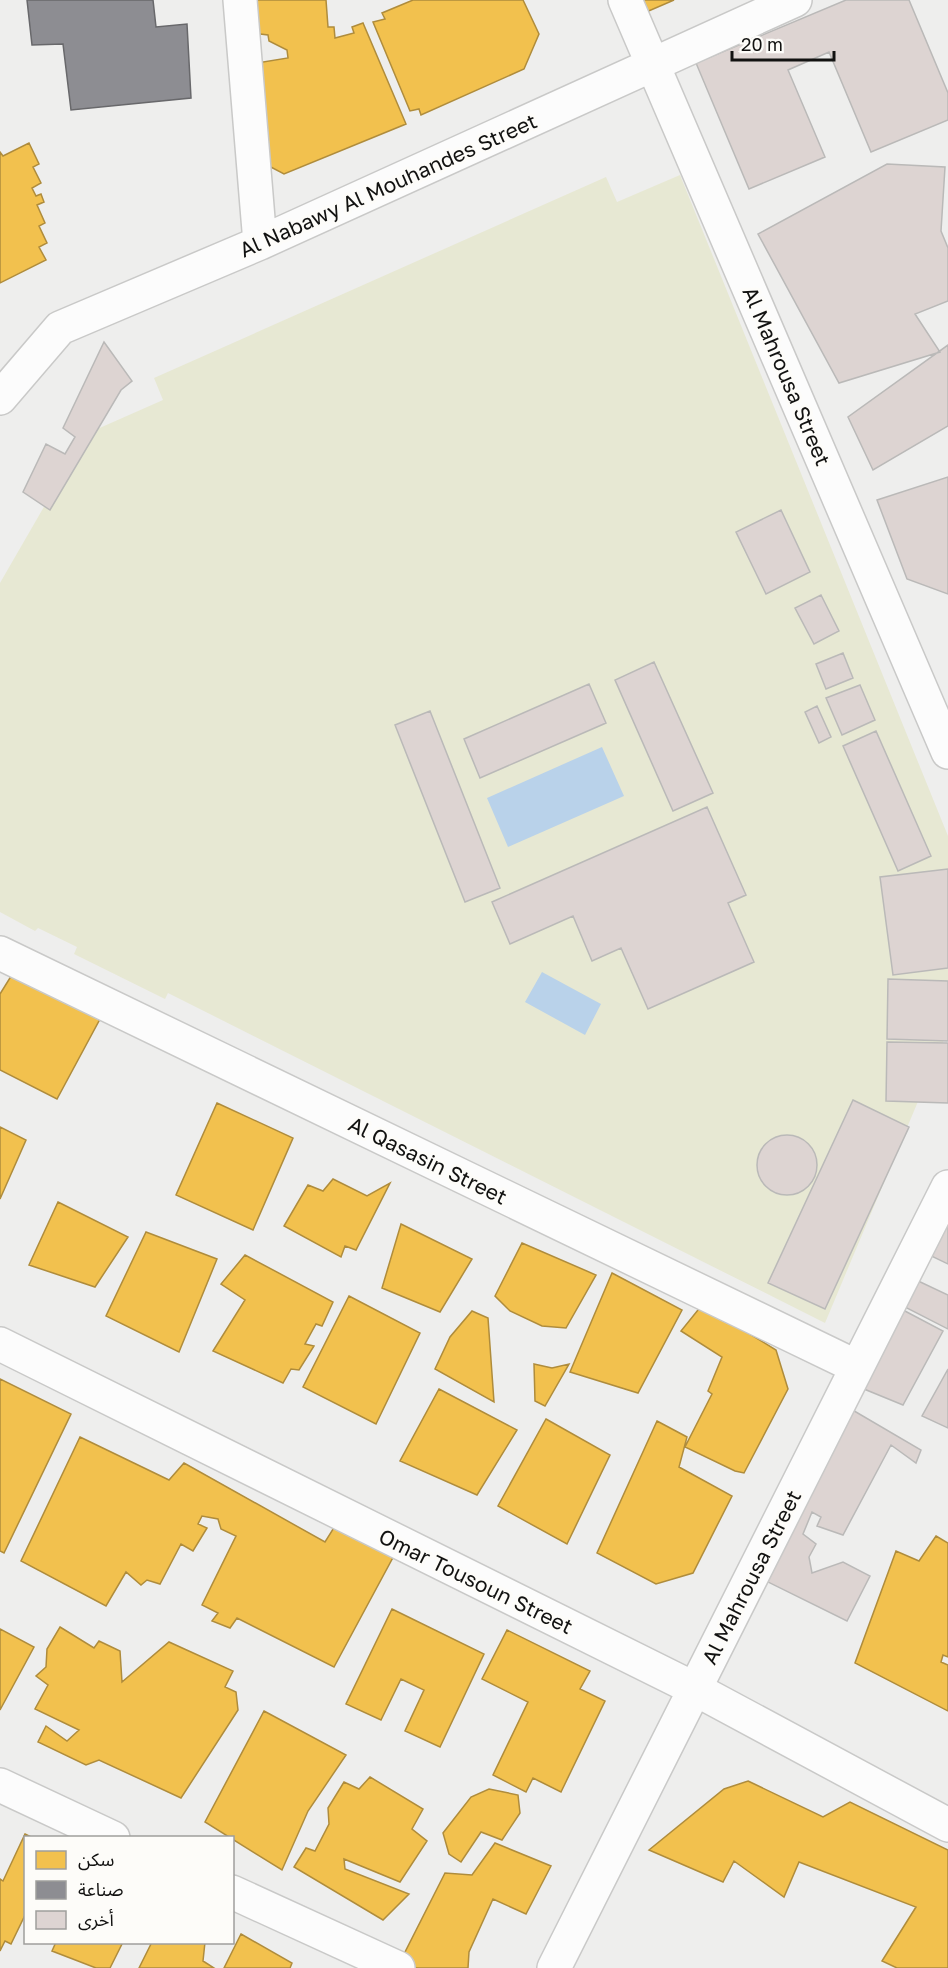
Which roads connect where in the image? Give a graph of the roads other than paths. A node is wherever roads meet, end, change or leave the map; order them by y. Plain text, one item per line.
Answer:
1 (240, 0) edge
2 (625, 0) edge
3 (795, 0) edge
4 (653, 65) junction
5 (260, 243) junction
6 (0, 396) edge
7 (948, 752) edge
8 (0, 953) edge
9 (948, 1187) edge
10 (0, 1344) edge
11 (857, 1367) junction
12 (695, 1689) junction
13 (1, 1789) edge
14 (948, 1824) edge
15 (108, 1836) edge
16 (234, 1893) edge
17 (398, 1968) edge
18 (554, 1968) edge

1 - 5 street
2 - 4 street, Al Mahrousa Street
3 - 4 street, Al Nabawy Al Mouhandes Street
4 - 5 street, Al Nabawy Al Mouhandes Street
4 - 7 street, Al Mahrousa Street
5 - 6 street, Al Nabawy Al Mouhandes Street
8 - 11 street, Al Qasasin Street
9 - 11 street, Al Mahrousa Street
10 - 12 street, Omar Tousoun Street
11 - 12 street, Al Mahrousa Street
12 - 14 street, Omar Tousoun Street
12 - 18 street, Al Mahrousa Street
13 - 15 street
16 - 17 street

